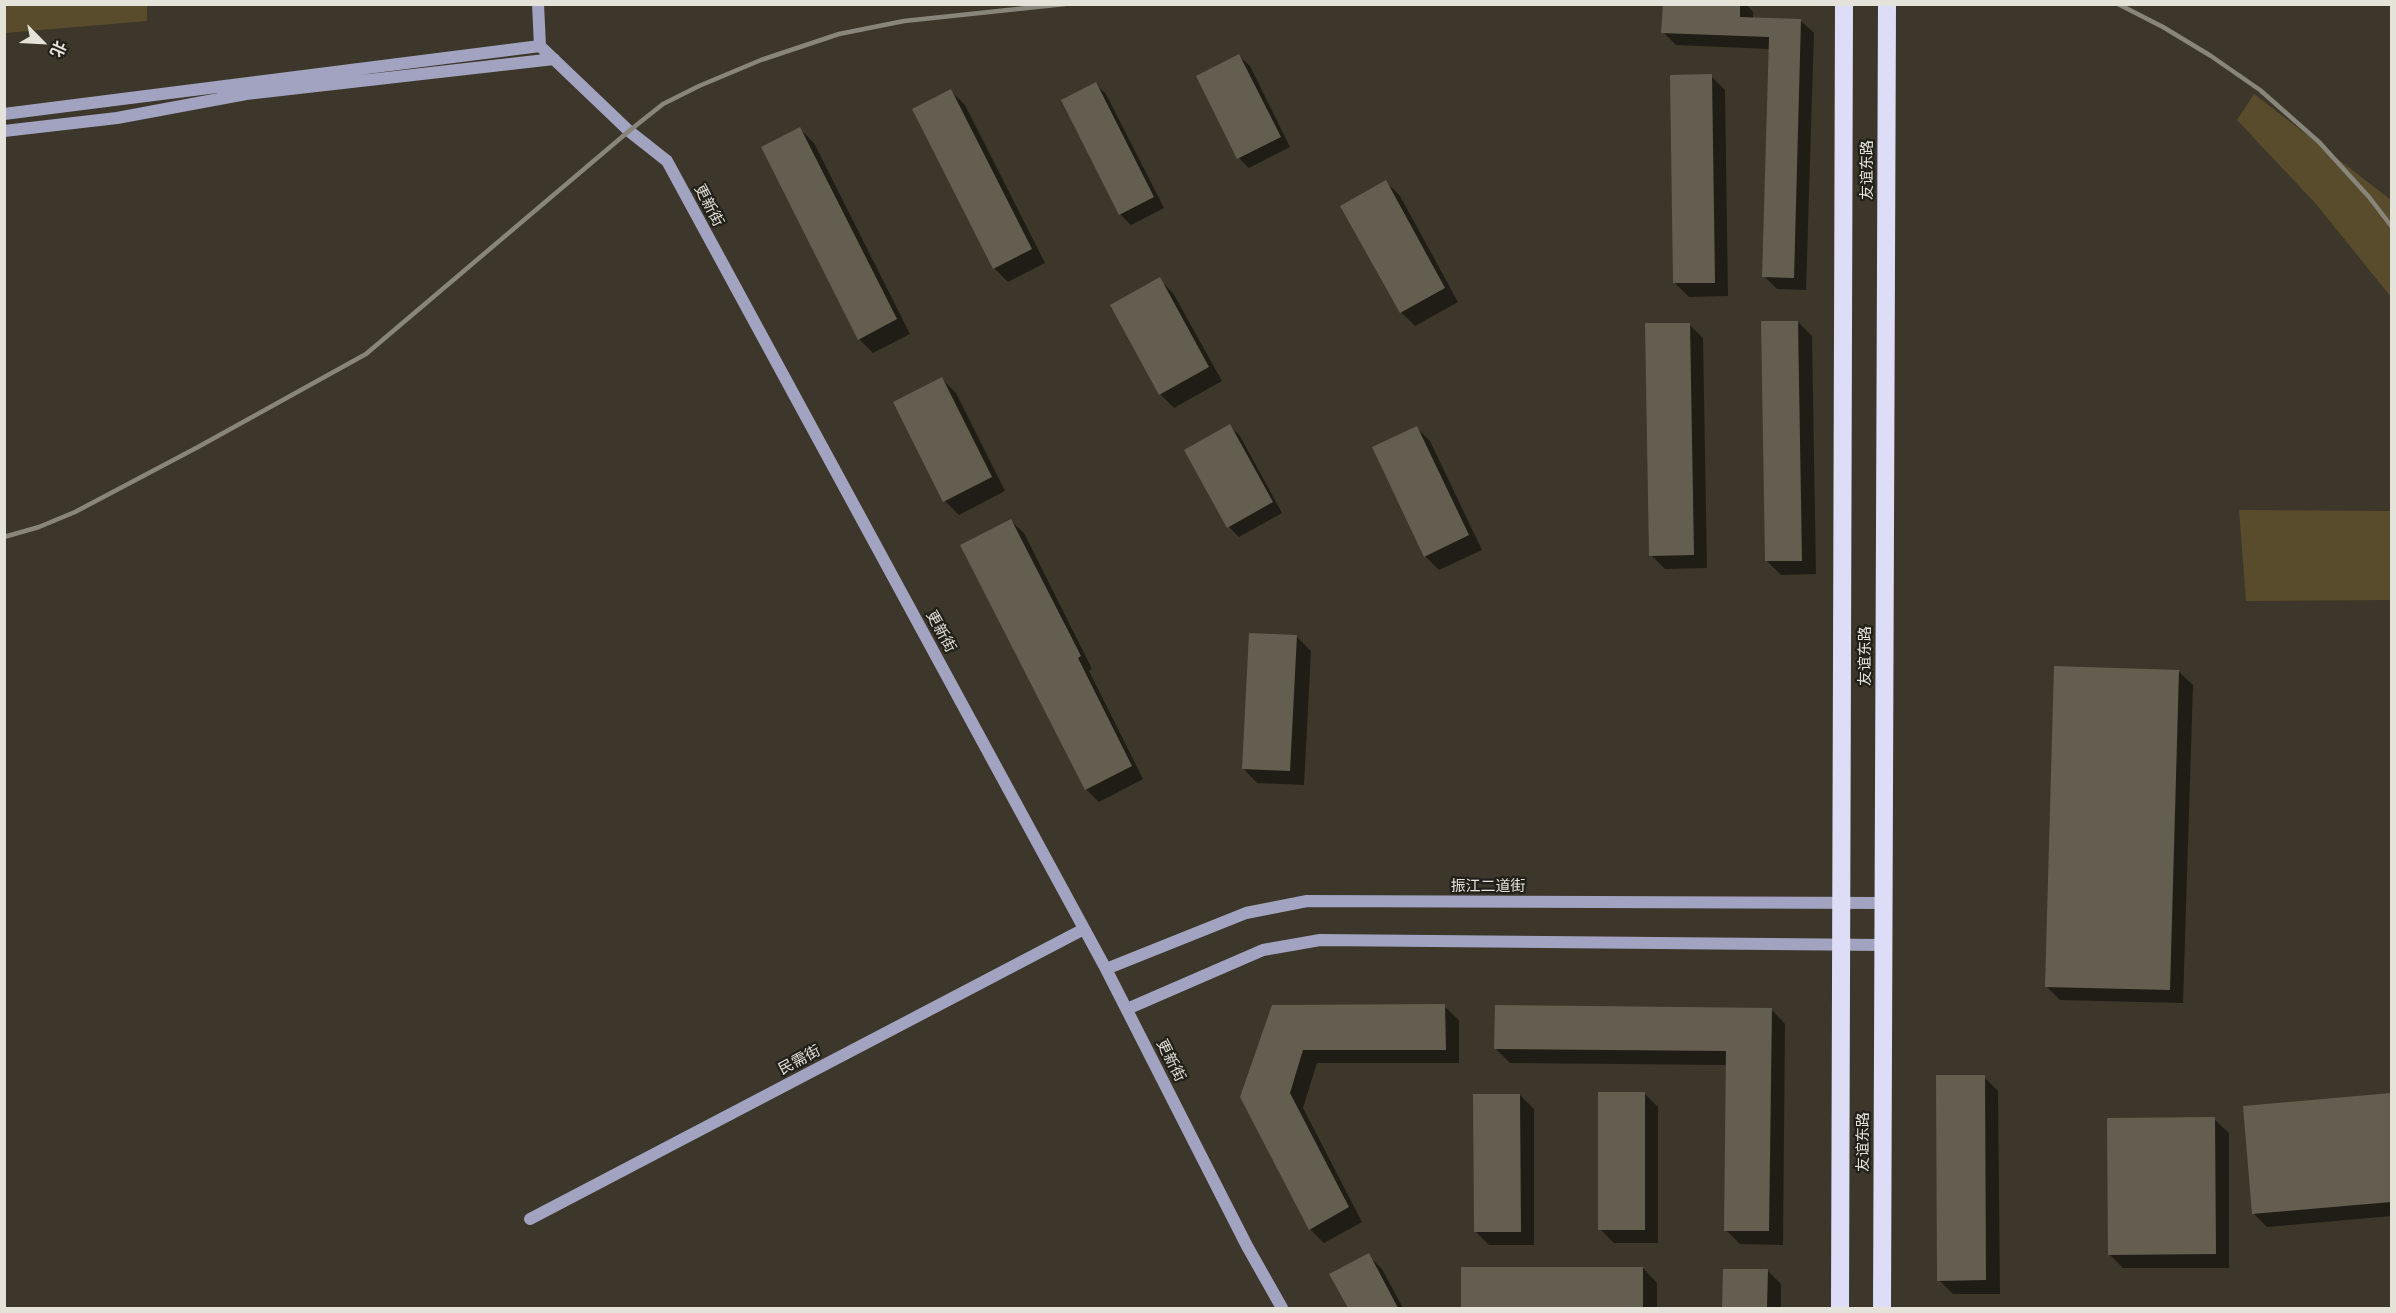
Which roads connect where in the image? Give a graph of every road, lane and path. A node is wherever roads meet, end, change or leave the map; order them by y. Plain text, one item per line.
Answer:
1 (538, 4) edge
2 (1844, 4) edge
3 (1887, 4) edge
4 (540, 46) junction
5 (554, 59) junction
6 (4, 114) edge
7 (4, 132) edge
8 (1842, 903) junction
9 (1883, 903) junction
10 (1084, 929) junction
11 (1882, 945) junction
12 (1842, 946) junction
13 (1106, 969) junction
14 (1127, 1009) junction
15 (530, 1219) dead end
16 (1282, 1308) edge
17 (1840, 1308) edge
18 (1882, 1308) edge

1 - 4 street
2 - 8 highway, 友谊东路
3 - 9 highway, 友谊东路
4 - 5 street, 更新街
4 - 6 street
5 - 7 street
5 - 10 street, 更新街
8 - 9 street, 振江二道街
8 - 12 highway, 友谊东路
8 - 13 street, 振江二道街
9 - 11 highway, 友谊东路
10 - 13 street, 更新街
10 - 15 street, 民需街
11 - 12 street
11 - 18 highway, 友谊东路
12 - 14 street
12 - 17 highway, 友谊东路
13 - 14 street, 更新街
14 - 16 street, 更新街

